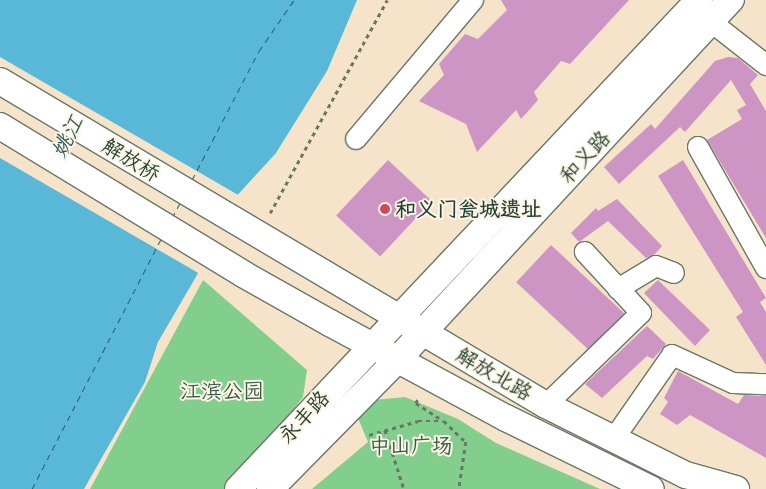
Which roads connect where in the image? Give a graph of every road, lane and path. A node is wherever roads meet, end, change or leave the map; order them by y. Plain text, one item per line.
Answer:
1 (387, 0) edge
2 (473, 0) edge
3 (731, 0) edge
4 (696, 7) edge
5 (766, 65) edge
6 (0, 81) edge
7 (0, 126) edge
8 (356, 139) dead end
9 (698, 147) dead end
10 (270, 214) dead end
11 (262, 238) joint
12 (585, 252) dead end
13 (766, 268) edge
14 (674, 273) dead end
15 (243, 274) joint
16 (618, 288) junction
17 (398, 318) junction
18 (423, 332) junction
19 (372, 345) junction
20 (398, 359) junction
21 (766, 384) edge
22 (418, 400) dead end
23 (546, 405) junction
24 (444, 421) junction
25 (385, 430) junction
26 (369, 435) dead end
27 (613, 440) junction
28 (238, 489) edge
29 (270, 489) edge
30 (404, 489) edge
31 (459, 489) edge
32 (651, 489) edge
33 (736, 489) edge

1 - 10 path
2 - 8 street
3 - 4 main road, 和义路
4 - 5 street
4 - 17 main road, 和义路
4 - 18 main road, 和义路
6 - 11 main road, 解放桥
7 - 15 main road, 解放桥
9 - 13 street
11 - 17 main road, 解放北路
12 - 16 street
14 - 16 street
15 - 19 main road, 解放北路
16 - 23 street
17 - 18 main road, 解放北路
17 - 19 main road, 和义路
18 - 20 main road, 和义路
18 - 23 main road, 解放北路
19 - 20 main road, 解放北路
19 - 28 main road, 永丰路
20 - 29 main road, 永丰路
20 - 32 main road, 解放北路
21 - 27 street
22 - 24 path
23 - 27 main road, 解放北路
24 - 25 path
24 - 31 path
25 - 26 path
25 - 30 path
27 - 33 main road, 解放北路

